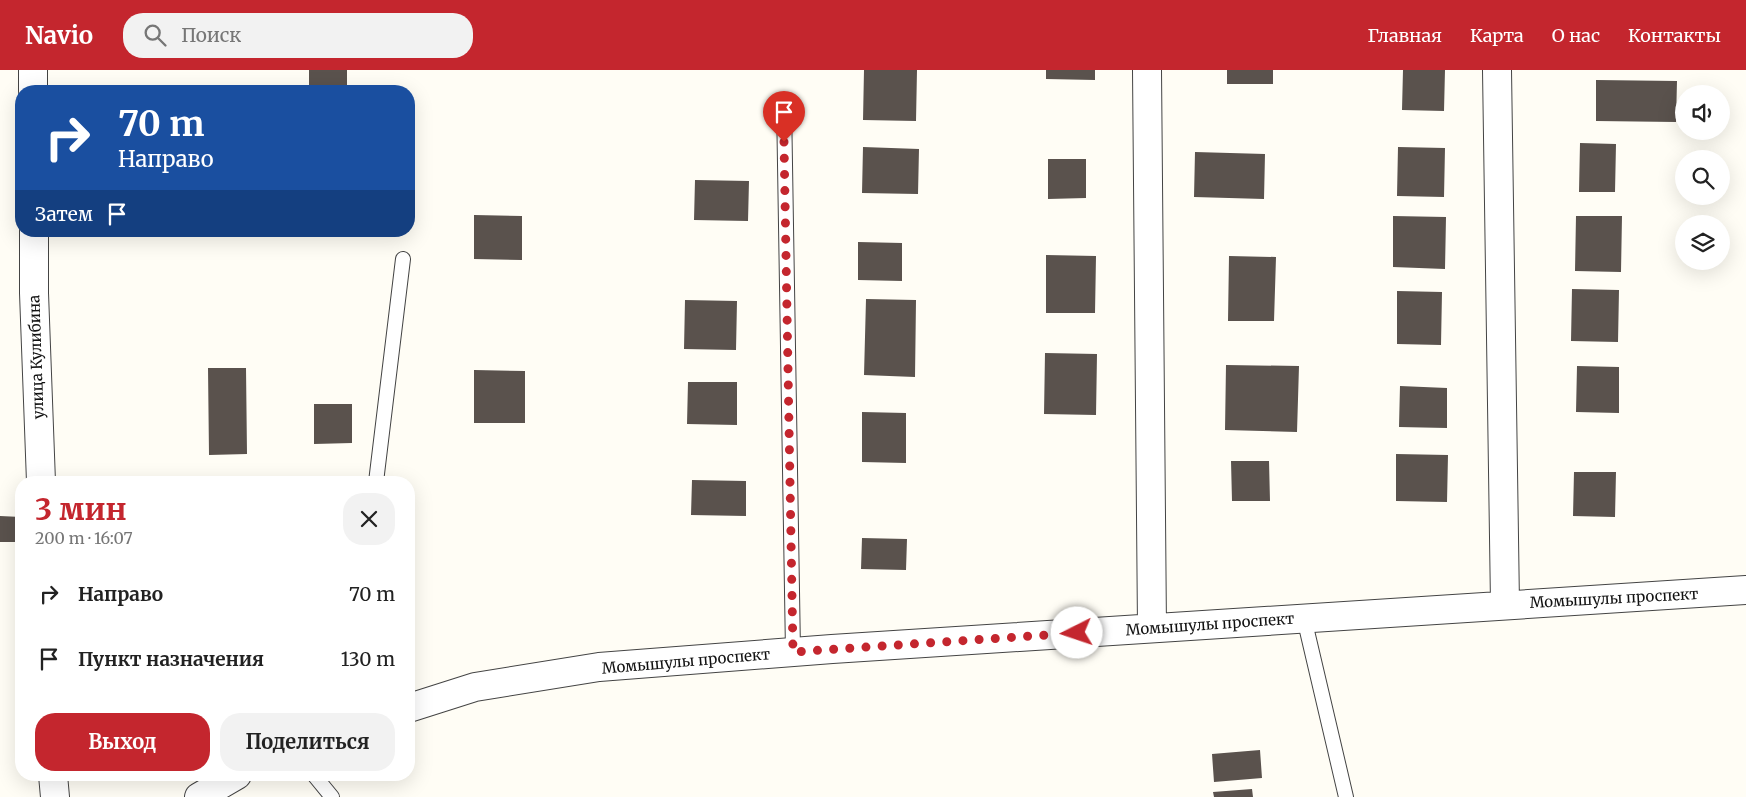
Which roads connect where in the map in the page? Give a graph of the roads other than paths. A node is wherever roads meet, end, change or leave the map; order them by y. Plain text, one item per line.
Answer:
1 (33, 70) edge
2 (1147, 70) edge
3 (1497, 70) edge
4 (33, 85) edge
5 (784, 103) dead end
6 (34, 237) edge
7 (403, 259) dead end
8 (41, 476) edge
9 (377, 476) edge
10 (1746, 590) edge
11 (1505, 604) junction
12 (1304, 618) junction
13 (1152, 628) junction
14 (793, 652) junction
15 (415, 706) edge
16 (54, 781) edge
17 (227, 781) edge
18 (319, 781) edge
19 (55, 797) edge
20 (199, 797) edge
21 (332, 797) edge
22 (1346, 797) edge

1 - 4 street
2 - 13 street
3 - 11 street
5 - 14 lane
6 - 8 street, улица Кулибина
7 - 9 lane
10 - 11 street, Момышулы проспект
11 - 12 street, Момышулы проспект
12 - 13 street, Момышулы проспект
12 - 22 lane
13 - 14 street, Момышулы проспект
14 - 15 street, Момышулы проспект
16 - 19 street
17 - 20 street
18 - 21 lane

